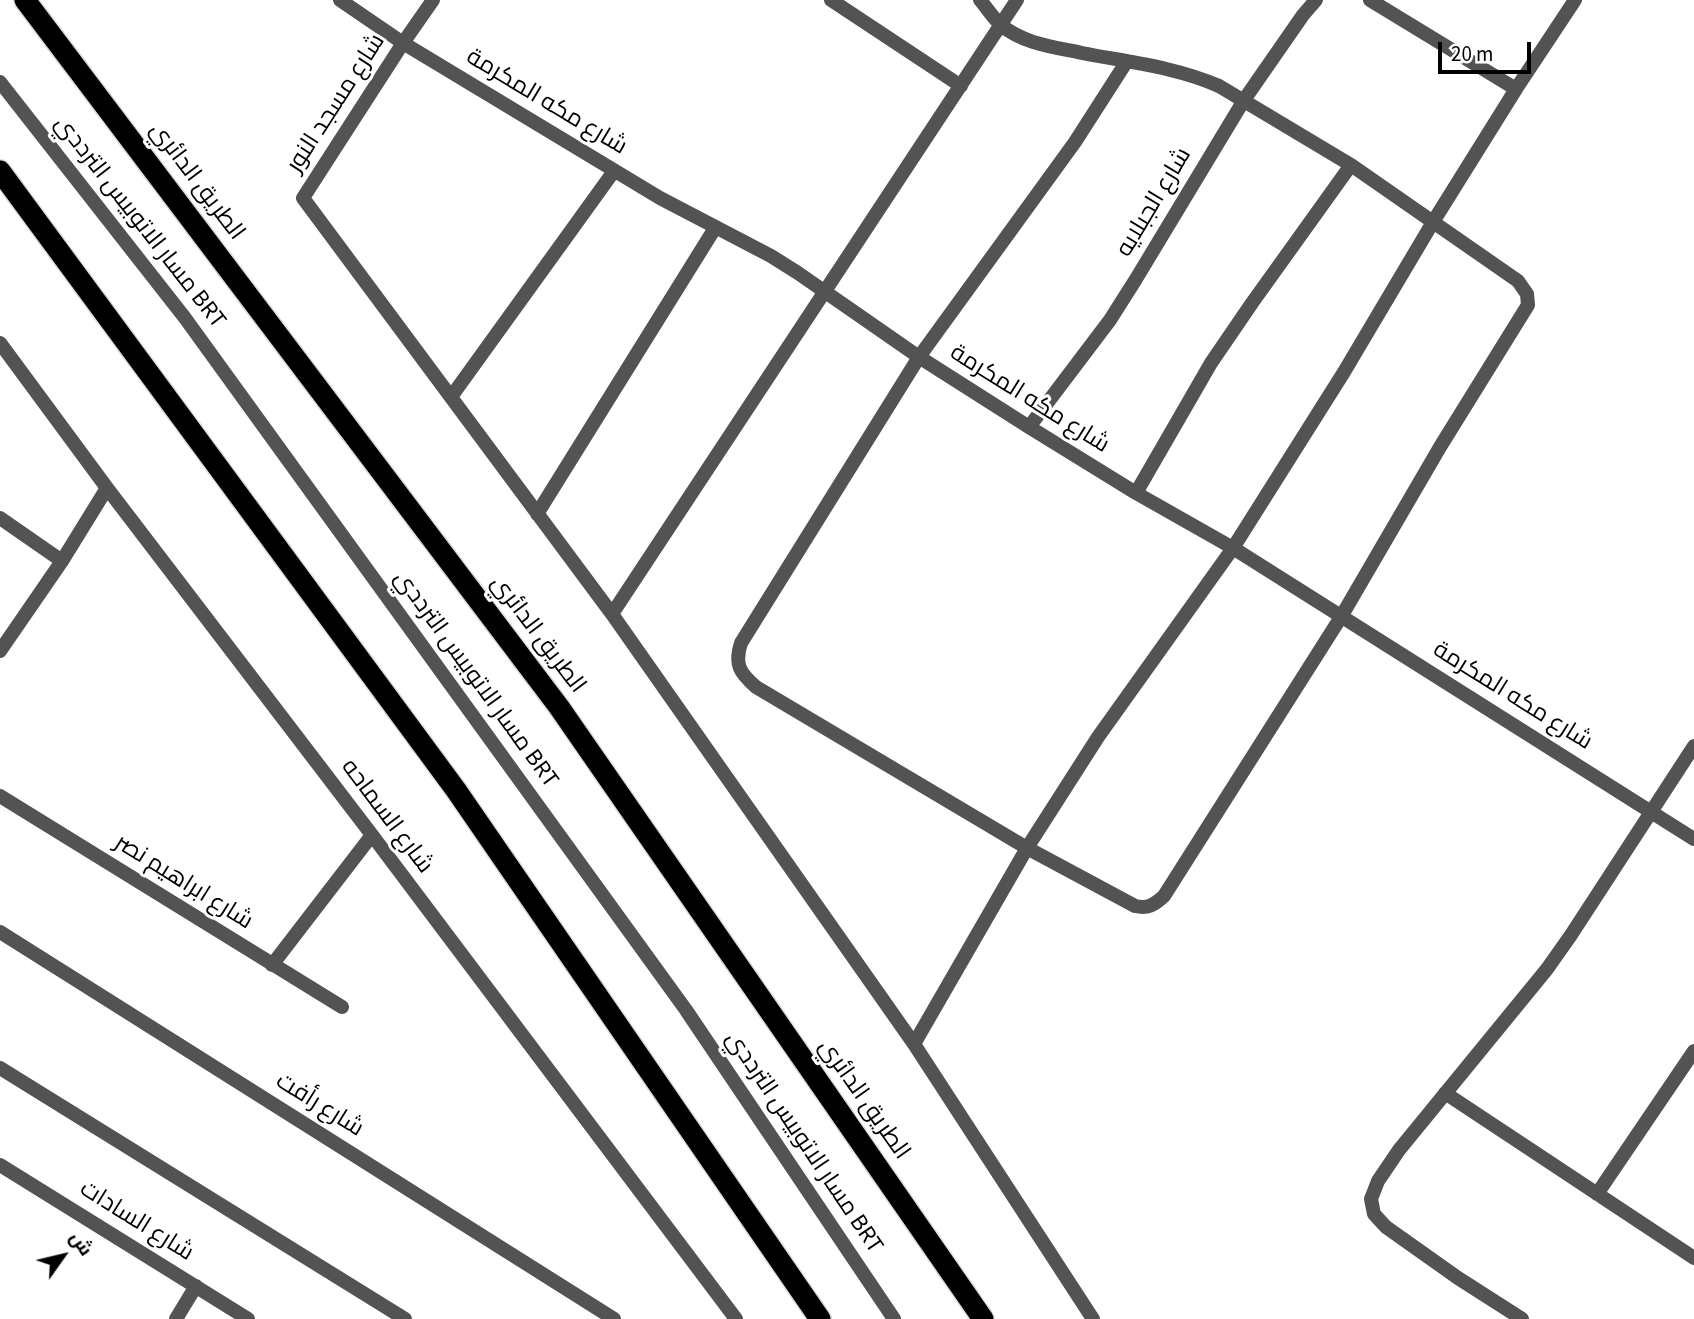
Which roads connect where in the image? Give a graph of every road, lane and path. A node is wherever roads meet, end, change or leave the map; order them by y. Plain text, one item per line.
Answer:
1 (25, 0) edge
2 (340, 0) edge
3 (433, 0) edge
4 (831, 0) edge
5 (980, 0) edge
6 (1017, 0) edge
7 (1316, 0) edge
8 (1370, 0) edge
9 (1575, 0) edge
10 (1001, 24) junction
11 (403, 43) junction
12 (1127, 61) junction
13 (0, 82) edge
14 (961, 86) junction
15 (1516, 89) junction
16 (1244, 100) junction
17 (1351, 165) junction
18 (0, 171) edge
19 (614, 171) junction
20 (1433, 222) junction
21 (715, 228) junction
22 (824, 290) junction
23 (0, 343) edge
24 (919, 357) junction
25 (451, 397) junction
26 (1029, 427) junction
27 (107, 488) junction
28 (1136, 493) junction
29 (537, 514) junction
30 (0, 518) edge
31 (1233, 548) junction
32 (62, 561) junction
33 (612, 614) junction
34 (1341, 617) junction
35 (0, 651) edge
36 (1694, 746) edge
37 (0, 796) edge
38 (1651, 812) junction
39 (372, 835) junction
40 (1694, 839) edge
41 (1027, 848) junction
42 (0, 932) edge
43 (272, 965) junction
44 (342, 1007) dead end
45 (914, 1044) junction
46 (1694, 1051) edge
47 (0, 1068) edge
48 (1445, 1093) junction
49 (0, 1165) edge
50 (1597, 1194) junction
51 (1694, 1258) edge
52 (196, 1286) junction
53 (176, 1319) edge
54 (248, 1319) edge
55 (405, 1319) edge
56 (614, 1319) edge
57 (736, 1319) edge
58 (820, 1319) edge
59 (894, 1319) edge
60 (983, 1319) edge
61 (1093, 1319) edge
62 (1522, 1319) edge

1 - 60 highway, الطريق الدائري
2 - 11 street, شارع مكه المكرمة
3 - 11 street, شارع مسجد النور
4 - 14 street
5 - 10 street
6 - 10 street
7 - 16 street, شارع الجبلايه
8 - 15 street
9 - 15 street
10 - 12 street
10 - 14 street
11 - 19 street, شارع مكه المكرمة
11 - 25 street, شارع مسجد النور
12 - 16 street
12 - 24 street
13 - 59 street, مسار الاتوبيس الترددي BRT
14 - 22 street
15 - 20 street
16 - 17 street
16 - 26 street, شارع الجبلايه
17 - 20 street
17 - 28 street
18 - 58 highway
19 - 21 street, شارع مكه المكرمة
19 - 25 street
20 - 31 street
20 - 34 street
21 - 22 street, شارع مكه المكرمة
21 - 29 street
22 - 24 street, شارع مكه المكرمة
22 - 33 street
23 - 27 street, شارع السماحه
24 - 26 street, شارع مكه المكرمة
24 - 41 street
25 - 29 street
26 - 28 street, شارع مكه المكرمة
27 - 32 street
27 - 39 street, شارع السماحه
28 - 31 street, شارع مكه المكرمة
29 - 33 street
30 - 32 street
31 - 34 street, شارع مكه المكرمة
31 - 41 street
32 - 35 street
33 - 45 street
34 - 38 street, شارع مكه المكرمة
34 - 41 street
36 - 38 street
37 - 43 street, شارع ابراهيم نصر
38 - 40 street, شارع مكه المكرمة
38 - 48 street
39 - 43 street
39 - 57 street, شارع السماحه
41 - 45 street
42 - 56 street, شارع رأفت
43 - 44 street, شارع ابراهيم نصر
45 - 61 street
46 - 50 street
47 - 55 street
48 - 50 street
48 - 62 street
49 - 52 street, شارع السادات
50 - 51 street
52 - 53 street
52 - 54 street, شارع السادات

